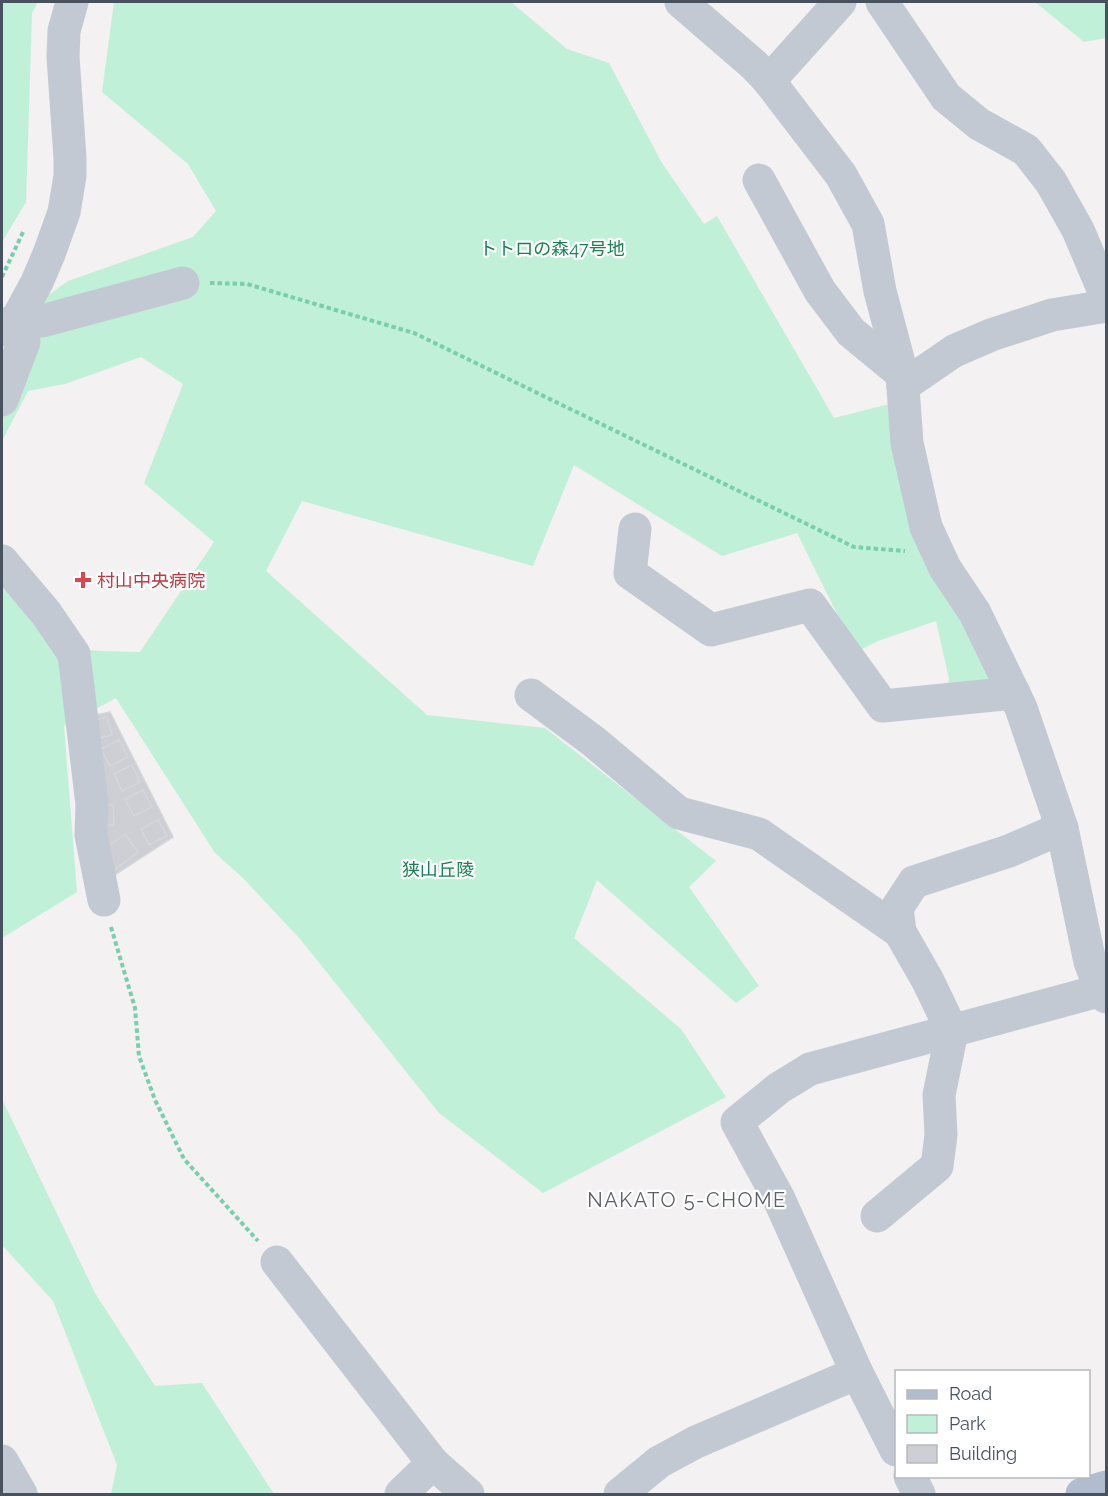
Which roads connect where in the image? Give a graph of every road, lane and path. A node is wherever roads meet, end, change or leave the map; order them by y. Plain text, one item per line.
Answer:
1 (72, 2) edge
2 (681, 2) edge
3 (840, 2) edge
4 (882, 2) edge
5 (769, 81) junction
6 (759, 180) dead end
7 (25, 228) dead end
8 (2, 277) edge
9 (183, 283) joint
10 (1107, 296) edge
11 (1107, 306) edge
12 (10, 323) edge
13 (902, 380) junction
14 (2, 400) edge
15 (635, 529) dead end
16 (939, 554) junction
17 (2, 561) edge
18 (1014, 693) junction
19 (531, 695) dead end
20 (1062, 828) junction
21 (104, 900) joint
22 (900, 932) junction
23 (1105, 992) edge
24 (952, 1031) junction
25 (877, 1216) dead end
26 (277, 1263) joint
27 (857, 1373) junction
28 (895, 1446) edge
29 (2, 1461) edge
30 (433, 1463) junction
31 (911, 1478) edge
32 (1107, 1487) edge
33 (21, 1494) edge
34 (401, 1494) edge
35 (468, 1494) edge
36 (621, 1494) edge
37 (920, 1494) edge
38 (1082, 1494) edge

1 - 12 street
2 - 5 street
3 - 5 street
4 - 10 street
5 - 13 street
6 - 13 street
7 - 8 path
9 - 12 street
9 - 16 path
11 - 13 street
12 - 14 street
13 - 16 street
15 - 18 street
16 - 18 street
17 - 21 street
18 - 20 street
19 - 22 street
20 - 22 street
20 - 23 street
21 - 26 path
22 - 24 street
23 - 24 street
24 - 25 street
24 - 27 street
26 - 30 street
27 - 28 street
27 - 36 street
29 - 33 street
30 - 34 street
30 - 35 street
31 - 37 street
32 - 38 main road

